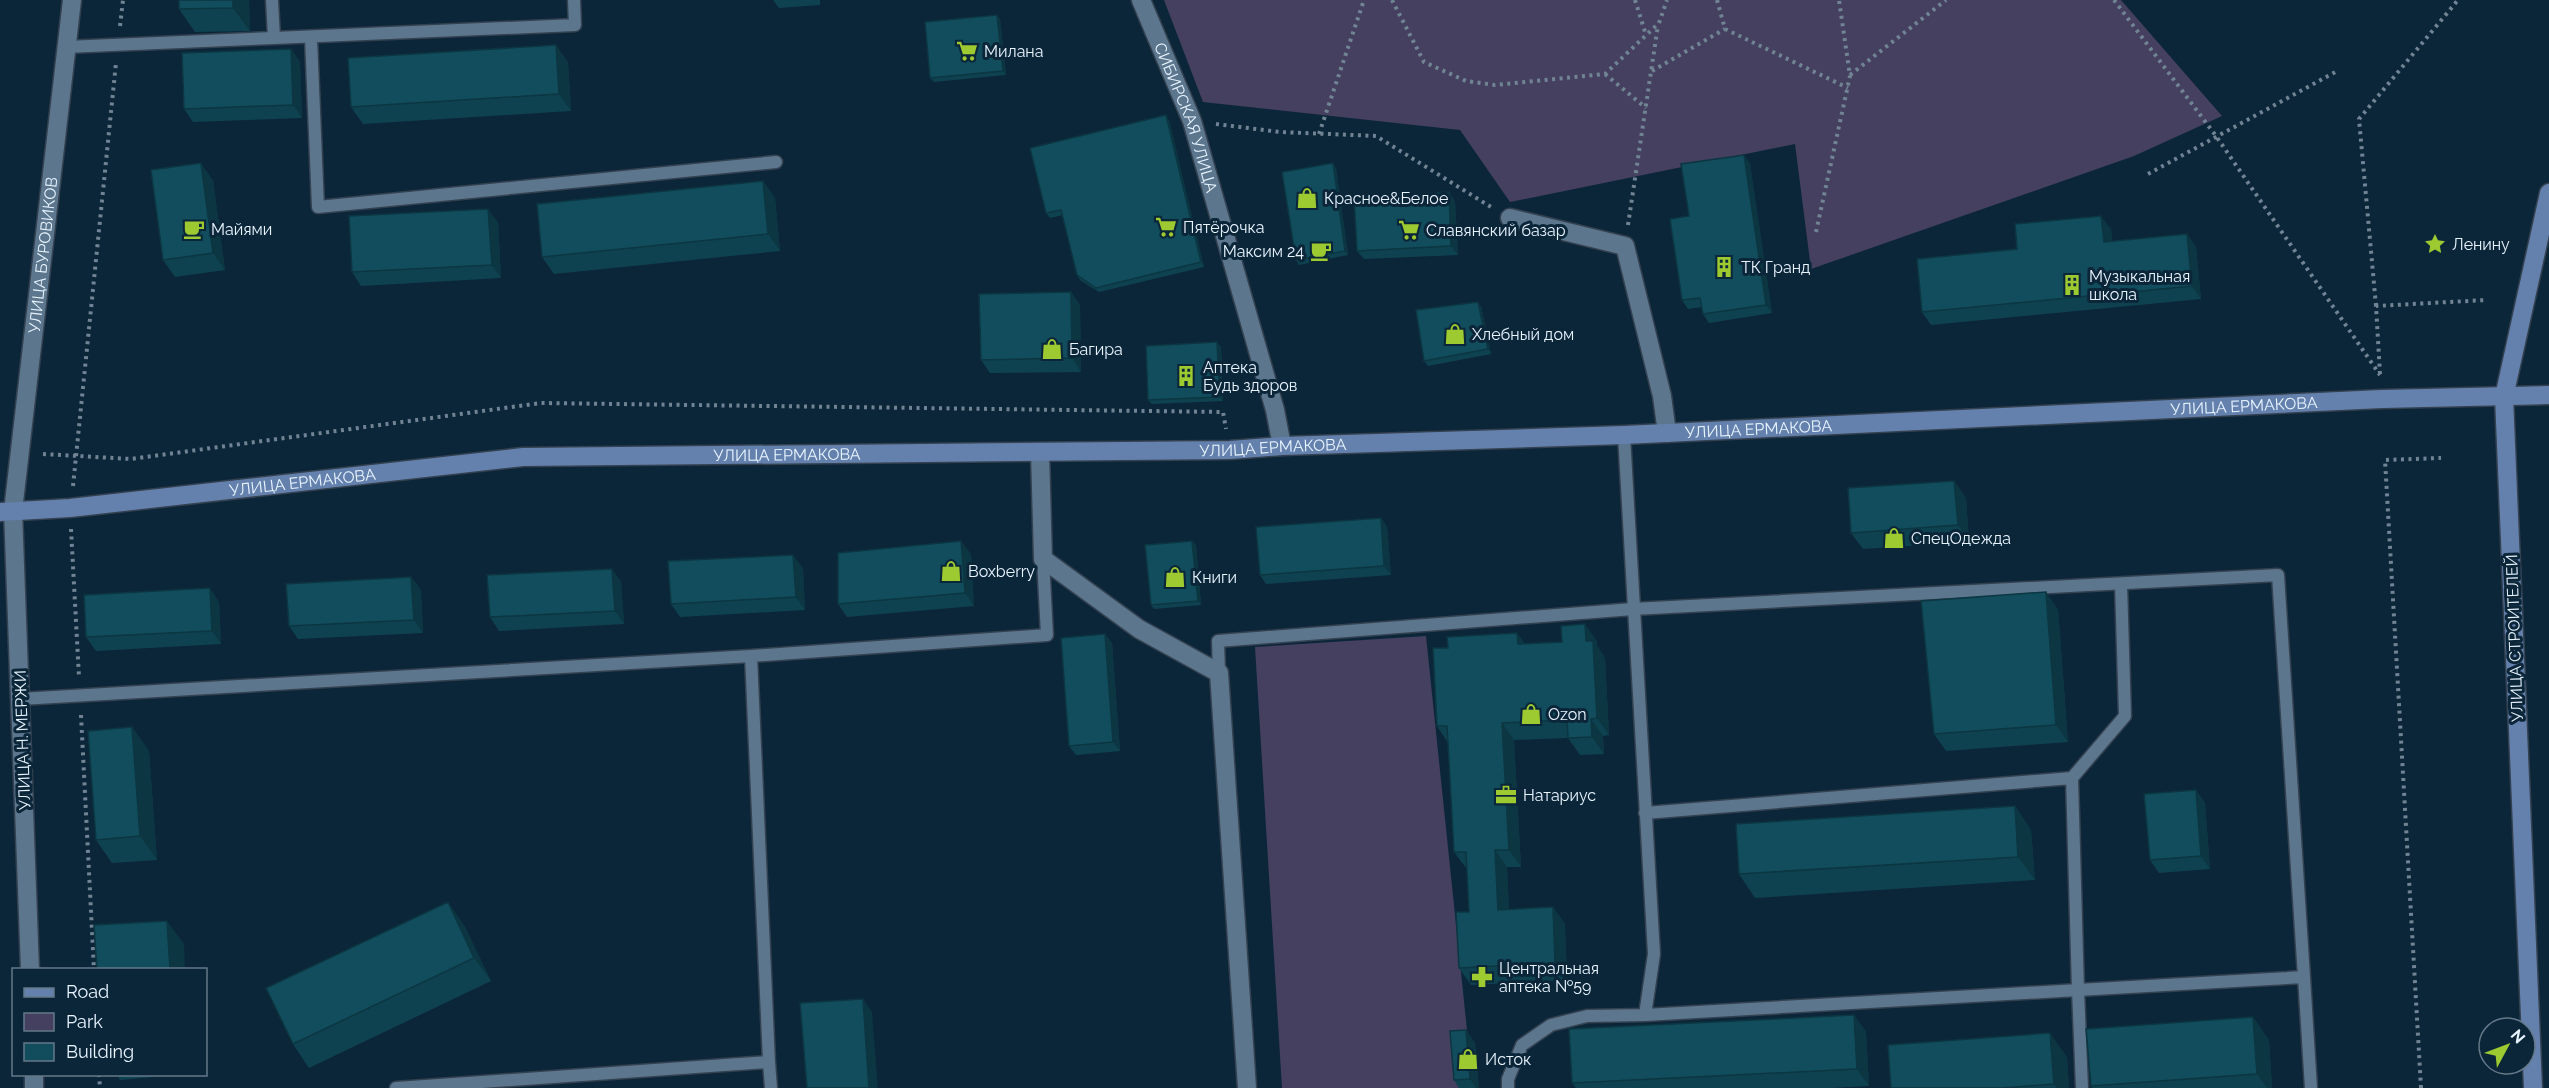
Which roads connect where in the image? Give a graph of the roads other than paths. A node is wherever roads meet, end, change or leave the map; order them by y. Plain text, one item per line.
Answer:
1 (72, 0) edge
2 (272, 0) edge
3 (574, 0) edge
4 (1141, 0) edge
5 (274, 38) junction
6 (311, 38) junction
7 (66, 47) junction
8 (776, 162) dead end
9 (2549, 193) edge
10 (1510, 218) road end
11 (2549, 395) edge
12 (2504, 397) junction
13 (1667, 433) junction
14 (1624, 435) junction
15 (1282, 446) junction
16 (1040, 453) junction
17 (7, 511) edge
18 (1043, 559) junction
19 (2121, 584) junction
20 (1633, 609) junction
21 (751, 656) junction
22 (1219, 673) junction
23 (20, 699) junction
24 (2072, 778) junction
25 (1645, 813) junction
26 (30, 968) edge
27 (2304, 977) junction
28 (2078, 990) junction
29 (1645, 1015) junction
30 (769, 1062) junction
31 (396, 1088) edge
32 (771, 1088) edge
33 (1247, 1088) edge
34 (1508, 1088) edge
35 (2082, 1088) edge
36 (2311, 1088) edge
37 (2534, 1088) edge

1 - 7 street, УЛИЦА БУРОВИКОВ
2 - 5 lane
3 - 6 lane
4 - 15 street, СИБИРСКАЯ УЛИЦА
5 - 6 lane
5 - 7 lane
6 - 8 lane
7 - 17 street, УЛИЦА БУРОВИКОВ
9 - 12 street, УЛИЦА СТРОИТЕЛЕЙ
10 - 13 street
11 - 12 street, УЛИЦА ЕРМАКОВА
12 - 13 street, УЛИЦА ЕРМАКОВА
12 - 37 street, УЛИЦА СТРОИТЕЛЕЙ
13 - 14 street, УЛИЦА ЕРМАКОВА
14 - 15 street, УЛИЦА ЕРМАКОВА
14 - 20 lane
15 - 16 street, УЛИЦА ЕРМАКОВА
16 - 17 street, УЛИЦА ЕРМАКОВА
16 - 18 street
17 - 23 street, УЛИЦА Н. МЕРЖИ
18 - 21 lane
18 - 22 street
19 - 20 lane
19 - 24 lane
19 - 27 lane
20 - 22 lane
20 - 25 lane
21 - 23 lane
21 - 30 lane
22 - 33 street
23 - 26 street, УЛИЦА Н. МЕРЖИ
24 - 25 lane
24 - 28 lane
25 - 29 lane
27 - 28 lane
27 - 36 lane
28 - 29 lane
28 - 35 lane
29 - 34 lane
30 - 31 lane
30 - 32 lane

